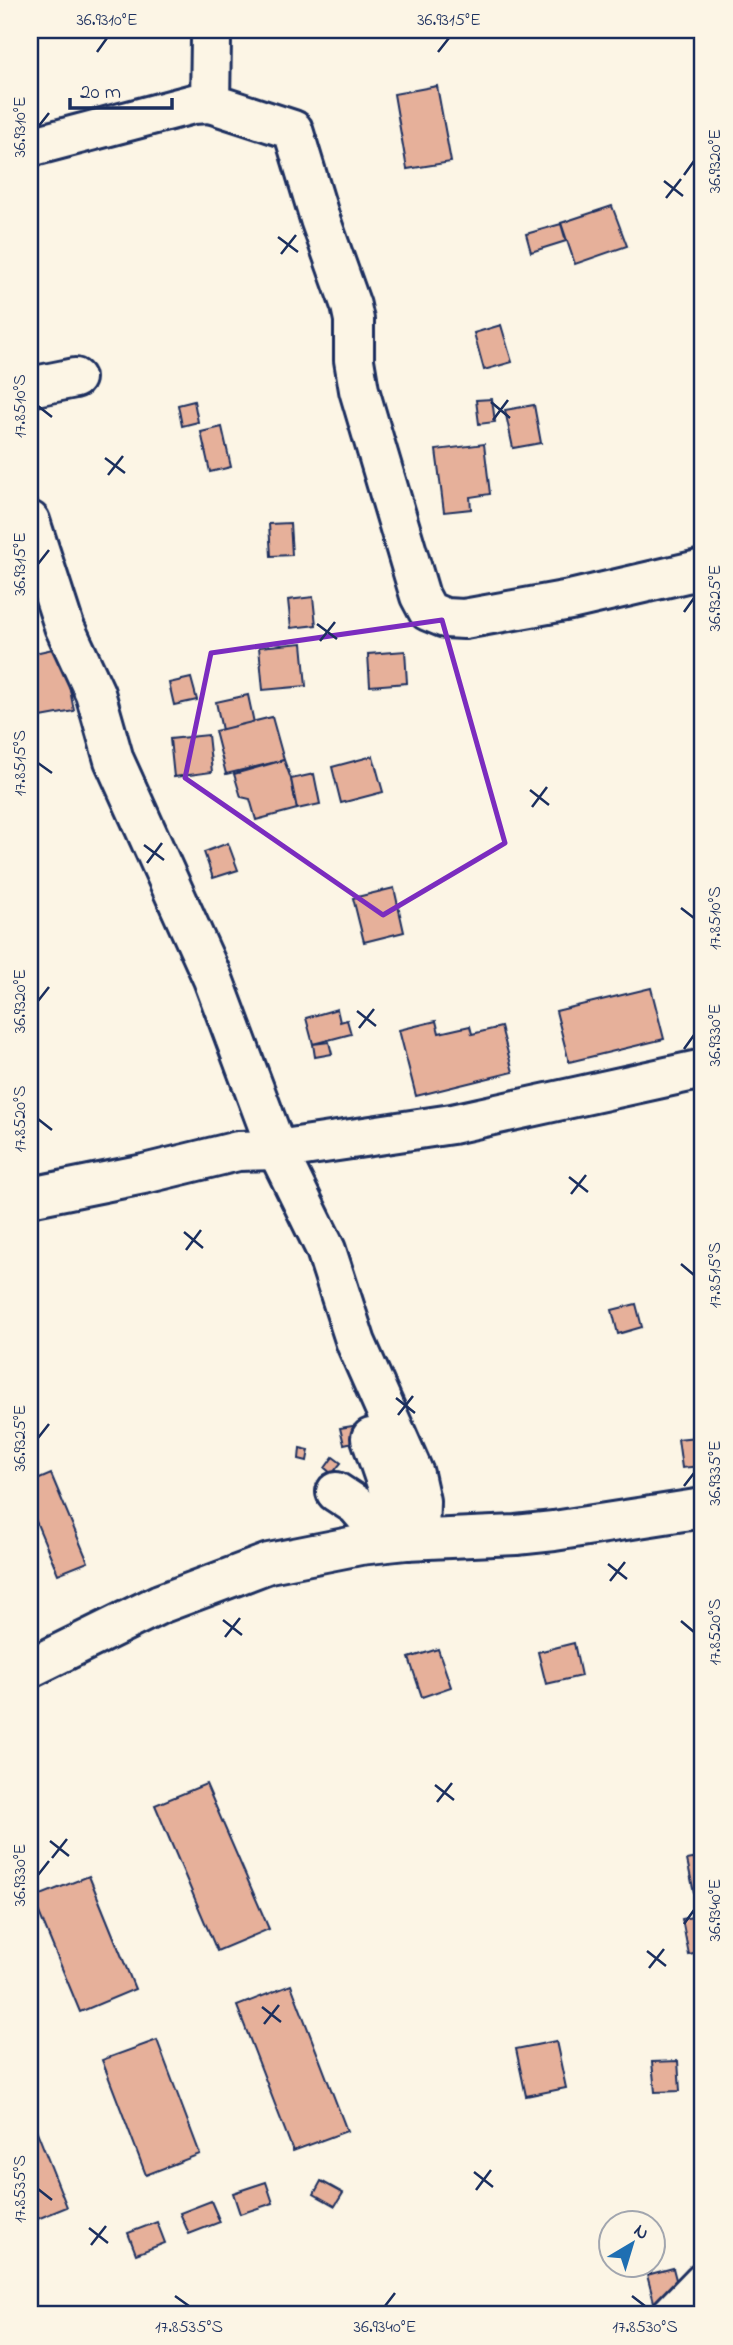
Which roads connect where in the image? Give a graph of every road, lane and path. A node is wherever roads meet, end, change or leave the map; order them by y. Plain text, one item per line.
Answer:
1 (210, 30) edge
2 (210, 103) junction
3 (30, 147) edge
4 (75, 378) dead end
5 (30, 387) edge
6 (30, 521) edge
7 (703, 569) edge
8 (703, 1069) edge
9 (259, 1097) junction
10 (277, 1150) junction
11 (238, 1151) junction
12 (30, 1198) edge
13 (371, 1438) dead end
14 (343, 1490) dead end
15 (703, 1508) edge
16 (412, 1539) junction
17 (30, 1668) edge
18 (703, 2283) edge
19 (671, 2315) edge

1 - 2 street
2 - 3 street
2 - 7 street
4 - 5 street
6 - 9 street
8 - 10 street
9 - 10 street
9 - 11 street
10 - 11 street
10 - 16 street
11 - 12 street
13 - 16 street
14 - 16 street
15 - 16 street
16 - 17 street
18 - 19 street

